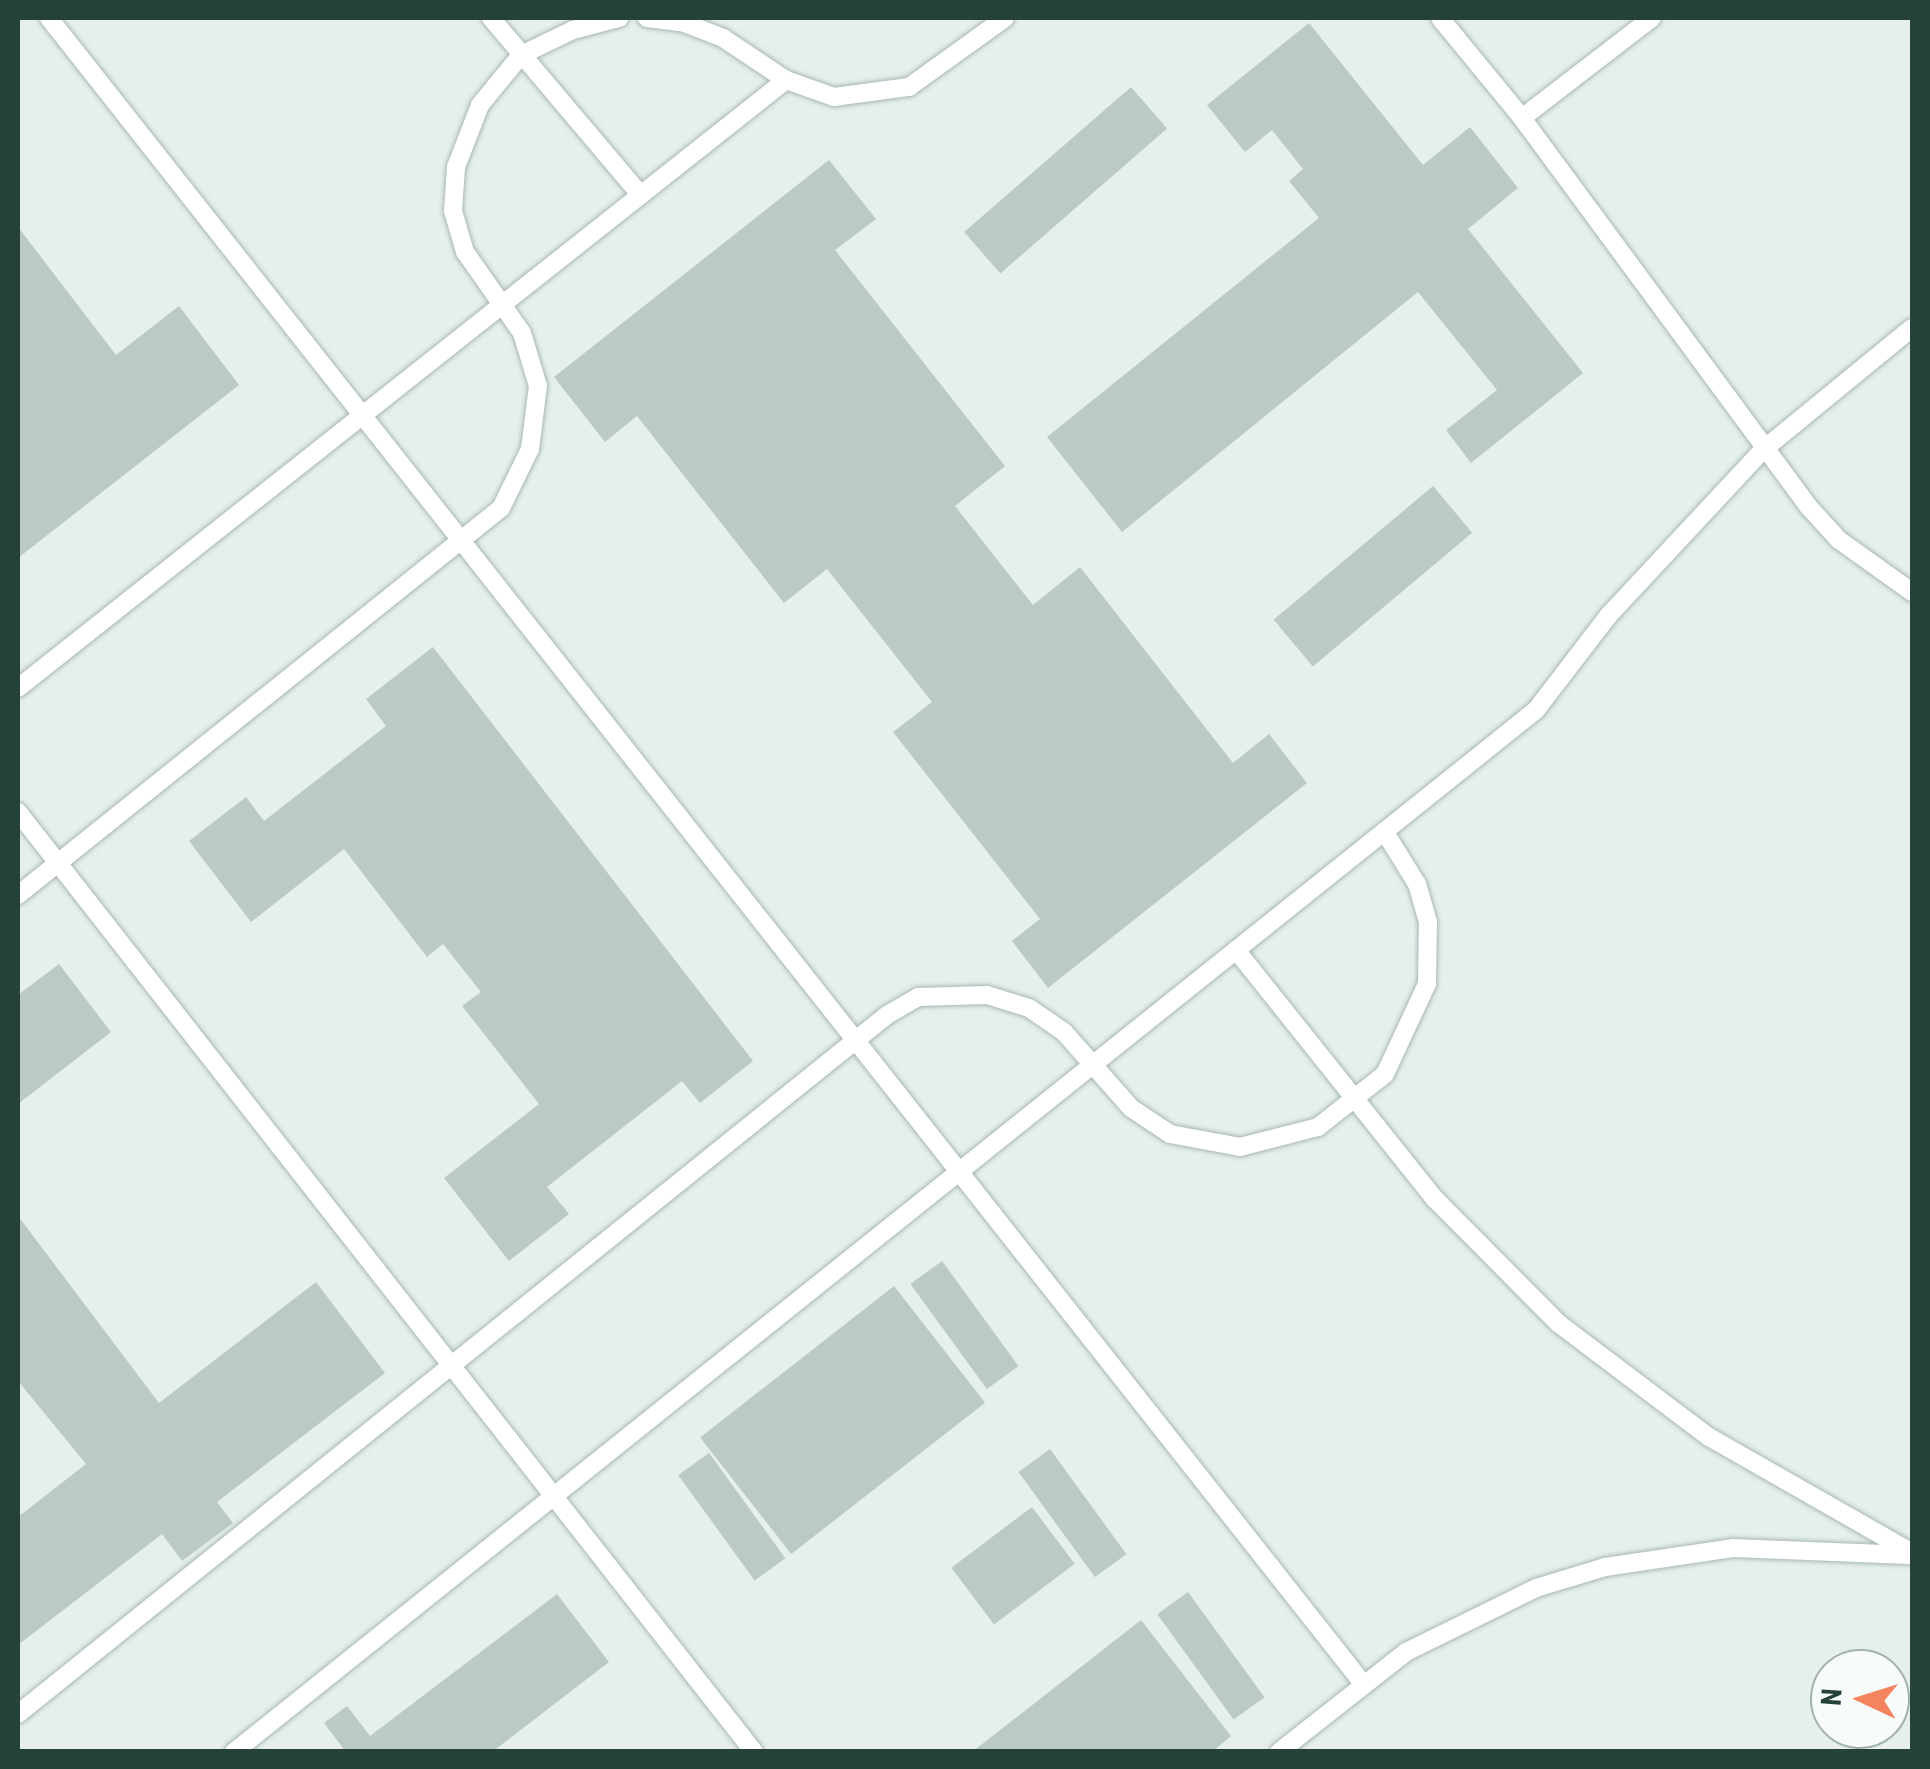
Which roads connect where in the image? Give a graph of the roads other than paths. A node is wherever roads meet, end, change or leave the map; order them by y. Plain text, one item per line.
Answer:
1 (50, 18) edge
2 (491, 18) edge
3 (620, 18) edge
4 (647, 18) edge
5 (1005, 18) edge
6 (1440, 18) edge
7 (1652, 18) edge
8 (521, 55) junction
9 (786, 80) junction
10 (1522, 118) junction
11 (638, 192) junction
12 (500, 304) junction
13 (1912, 328) edge
14 (365, 414) junction
15 (1764, 449) junction
16 (463, 541) junction
17 (1912, 592) edge
18 (18, 688) edge
19 (18, 812) edge
20 (1384, 831) junction
21 (59, 862) junction
22 (18, 896) edge
23 (1236, 950) junction
24 (854, 1042) junction
25 (1089, 1066) junction
26 (1355, 1100) junction
27 (956, 1172) junction
28 (453, 1364) junction
29 (555, 1494) junction
30 (1912, 1554) edge
31 (1364, 1685) junction
32 (18, 1714) edge
33 (234, 1752) edge
34 (754, 1752) edge
35 (1279, 1752) edge

1 - 14 lane
2 - 8 lane
3 - 8 lane
4 - 9 lane
5 - 9 lane
6 - 10 lane
7 - 10 lane
8 - 11 lane
8 - 12 lane
9 - 11 lane
10 - 15 lane
11 - 12 lane
12 - 14 lane
12 - 16 lane
13 - 15 lane
14 - 16 lane
14 - 18 lane
15 - 17 lane
15 - 20 lane
16 - 21 lane
16 - 24 lane
19 - 21 lane
20 - 23 lane
20 - 26 lane
21 - 22 lane
21 - 28 lane
23 - 25 lane
23 - 26 lane
24 - 25 lane
24 - 27 lane
24 - 28 lane
25 - 26 lane
25 - 27 lane
26 - 30 lane
27 - 29 lane
27 - 31 lane
28 - 29 lane
28 - 32 lane
29 - 33 lane
29 - 34 lane
30 - 31 lane
31 - 35 lane

